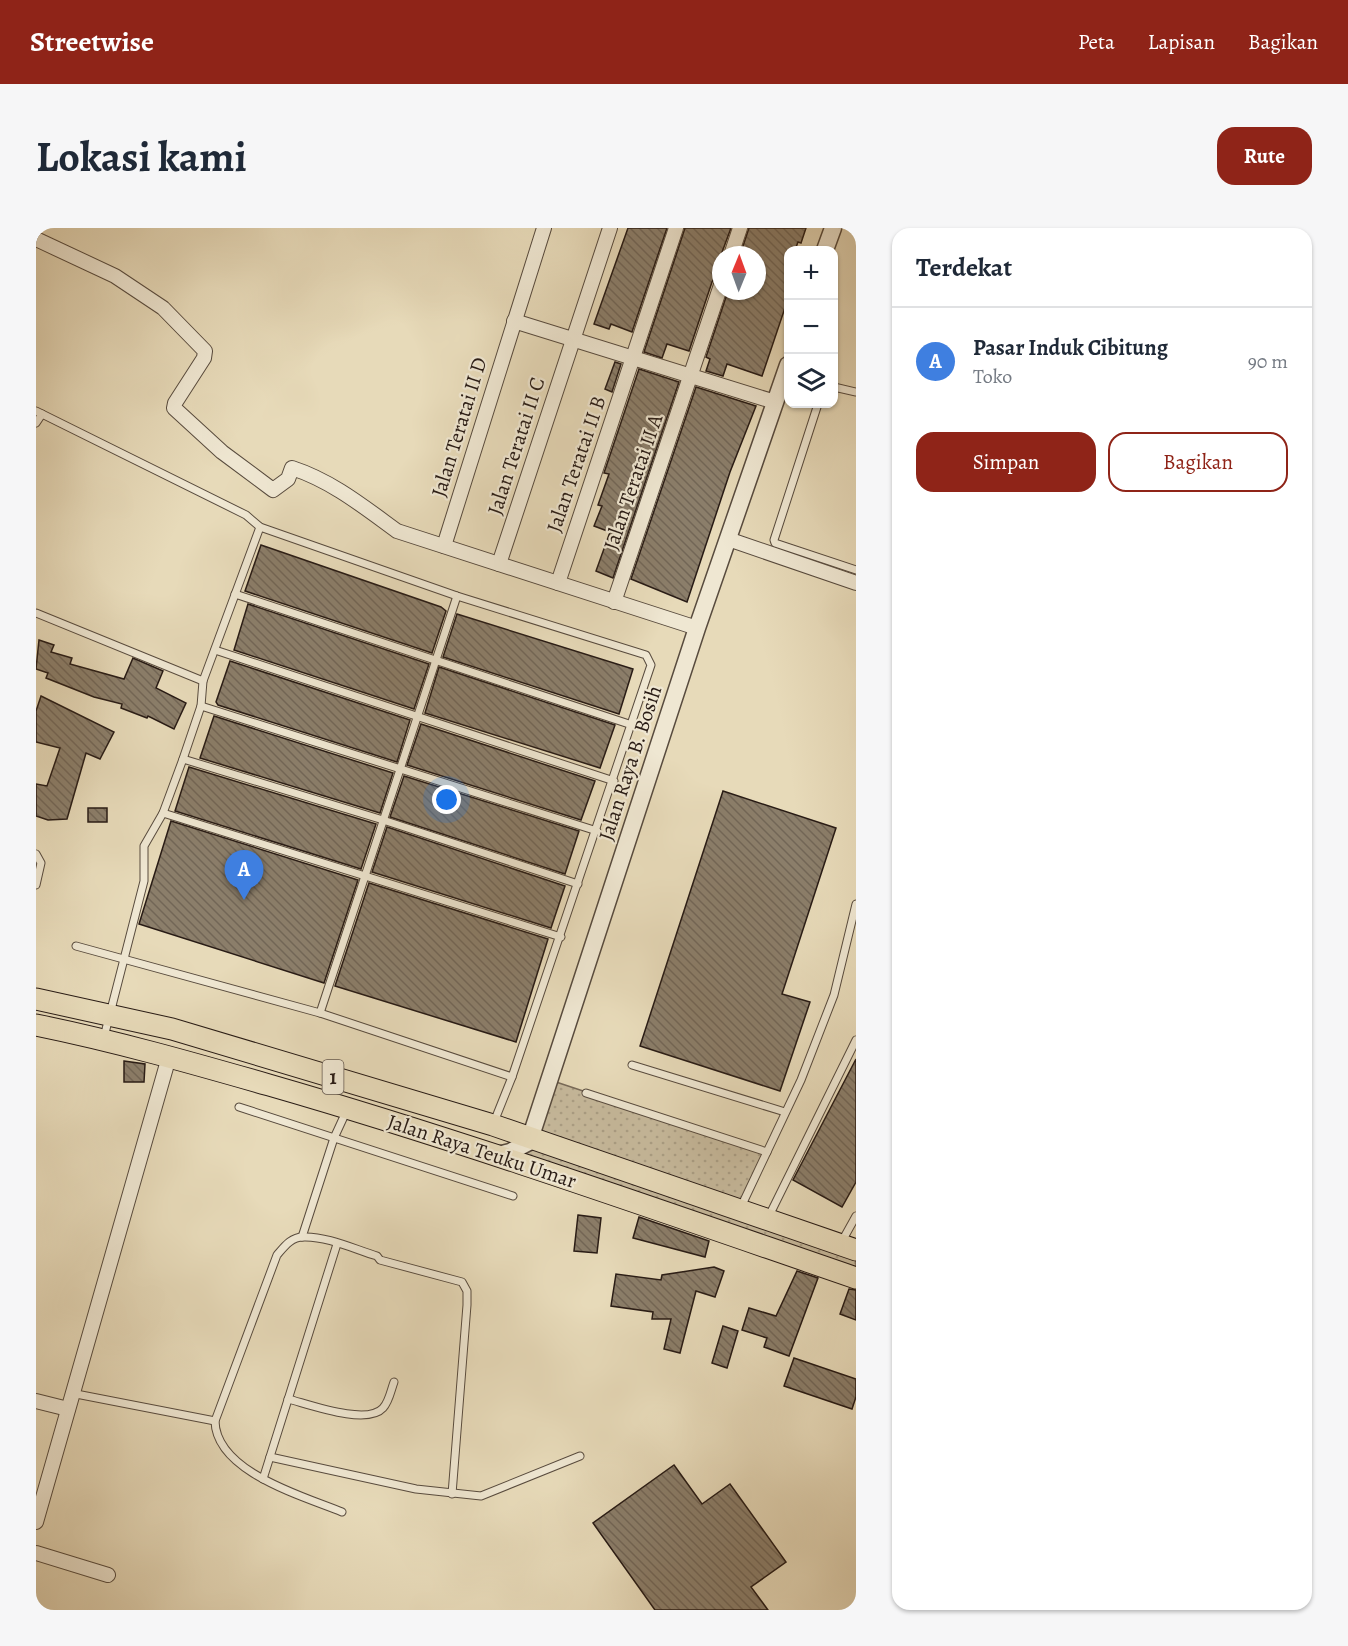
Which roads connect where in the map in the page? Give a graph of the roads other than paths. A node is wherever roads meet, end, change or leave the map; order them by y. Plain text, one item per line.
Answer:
1 (544, 228) edge
2 (610, 228) edge
3 (676, 228) edge
4 (740, 228) edge
5 (833, 228) edge
6 (36, 239) edge
7 (734, 246) edge
8 (826, 246) edge
9 (716, 300) edge
10 (514, 321) junction
11 (573, 340) junction
12 (634, 359) junction
13 (691, 376) junction
14 (784, 378) edge
15 (838, 388) edge
16 (856, 392) edge
17 (775, 402) junction
18 (817, 408) edge
19 (39, 413) edge
20 (36, 423) edge
21 (260, 526) junction
22 (728, 539) junction
23 (444, 546) junction
24 (500, 564) junction
25 (856, 570) edge
26 (558, 583) junction
27 (856, 583) edge
28 (235, 594) junction
29 (457, 596) junction
30 (615, 602) junction
31 (36, 613) edge
32 (697, 628) junction
33 (214, 650) junction
34 (436, 660) junction
35 (204, 681) junction
36 (201, 706) junction
37 (417, 716) junction
38 (632, 725) junction
39 (183, 759) junction
40 (400, 768) junction
41 (614, 781) junction
42 (163, 813) junction
43 (383, 820) junction
44 (597, 831) junction
45 (36, 854) edge
46 (364, 878) junction
47 (578, 884) junction
48 (36, 885) edge
49 (856, 904) edge
50 (561, 937) junction
51 (76, 946) dead end
52 (122, 959) junction
53 (36, 999) edge
54 (320, 1012) junction
55 (109, 1014) junction
56 (36, 1025) edge
57 (104, 1039) junction
58 (856, 1040) edge
59 (169, 1057) junction
60 (632, 1065) dead end
61 (512, 1077) junction
62 (586, 1093) dead end
63 (239, 1107) dead end
64 (348, 1108) junction
65 (785, 1112) junction
66 (494, 1125) junction
67 (334, 1138) junction
68 (531, 1138) junction
69 (767, 1152) junction
70 (497, 1155) junction
71 (513, 1196) dead end
72 (740, 1209) junction
73 (856, 1216) edge
74 (768, 1219) junction
75 (302, 1237) junction
76 (337, 1244) junction
77 (848, 1247) edge
78 (828, 1268) junction
79 (856, 1278) edge
80 (394, 1382) dead end
81 (71, 1393) junction
82 (288, 1399) junction
83 (36, 1401) edge
84 (68, 1408) junction
85 (215, 1421) junction
86 (580, 1456) dead end
87 (270, 1457) junction
88 (262, 1479) junction
89 (452, 1494) junction
90 (342, 1512) dead end
91 (36, 1522) edge
92 (36, 1553) edge
93 (108, 1575) dead end

1 - 10 street, Jalan Teratai II D
2 - 11 street, Jalan Teratai II C
3 - 12 street, Jalan Teratai II B
4 - 7 street
5 - 8 street
6 - 23 street
9 - 13 street, Jalan Teratai II A
10 - 11 street
10 - 23 street, Jalan Teratai II D
11 - 12 street
11 - 24 street, Jalan Teratai II C
12 - 13 street
12 - 26 street, Jalan Teratai II B
13 - 17 street
13 - 30 street, Jalan Teratai II A
14 - 17 street, Jalan Raya B. Bosih
15 - 16 lane
17 - 22 street, Jalan Raya B. Bosih
18 - 25 lane
19 - 20 lane
19 - 21 lane
21 - 28 lane
21 - 29 lane
22 - 27 street
22 - 32 street, Jalan Raya B. Bosih
23 - 24 street
24 - 26 street
26 - 30 street
28 - 33 lane
28 - 34 lane
29 - 34 lane
29 - 38 lane
30 - 32 street
31 - 35 lane
32 - 68 street, Jalan Raya B. Bosih
33 - 35 lane
33 - 37 lane
34 - 37 lane
34 - 38 lane
35 - 36 lane
36 - 39 lane
36 - 40 lane
37 - 40 lane
37 - 41 lane
38 - 41 lane
39 - 42 lane
39 - 43 lane
40 - 43 lane
40 - 44 lane
41 - 44 lane
42 - 46 lane
42 - 52 lane
43 - 46 lane
43 - 47 lane
44 - 47 lane
45 - 48 lane
46 - 50 lane
46 - 54 lane
47 - 50 lane
49 - 65 lane
50 - 61 lane
51 - 52 lane
52 - 54 lane
52 - 55 lane
53 - 55 highway, 1
54 - 61 lane
55 - 57 lane
55 - 66 highway, Jalan Raya Teuku Umar / 1
56 - 57 highway, 1
57 - 59 highway, Jalan Raya Teuku Umar / 1
58 - 74 lane
59 - 64 highway, Jalan Raya Teuku Umar / 1
59 - 81 street
60 - 65 lane
61 - 66 lane
62 - 69 lane
63 - 67 lane
64 - 67 lane
64 - 70 highway, Jalan Raya Teuku Umar / 1
65 - 69 lane
66 - 68 highway, Jalan Raya Teuku Umar / 1
67 - 71 lane
67 - 75 lane
68 - 70 street
68 - 72 highway, Jalan Raya Teuku Umar / 1
69 - 72 lane
70 - 78 highway, Jalan Raya Teuku Umar / 1
72 - 74 highway, Jalan Raya Teuku Umar / 1
73 - 77 lane
74 - 77 highway, Jalan Raya Teuku Umar / 1
75 - 76 lane
75 - 85 lane
76 - 82 lane
76 - 89 lane
77 - 78 highway
78 - 79 highway, Jalan Raya Teuku Umar / 1
80 - 82 lane
81 - 84 street
81 - 85 lane
82 - 87 lane
83 - 84 street
84 - 91 street
85 - 88 lane
86 - 89 lane
87 - 88 lane
87 - 89 lane
88 - 90 lane
92 - 93 street

